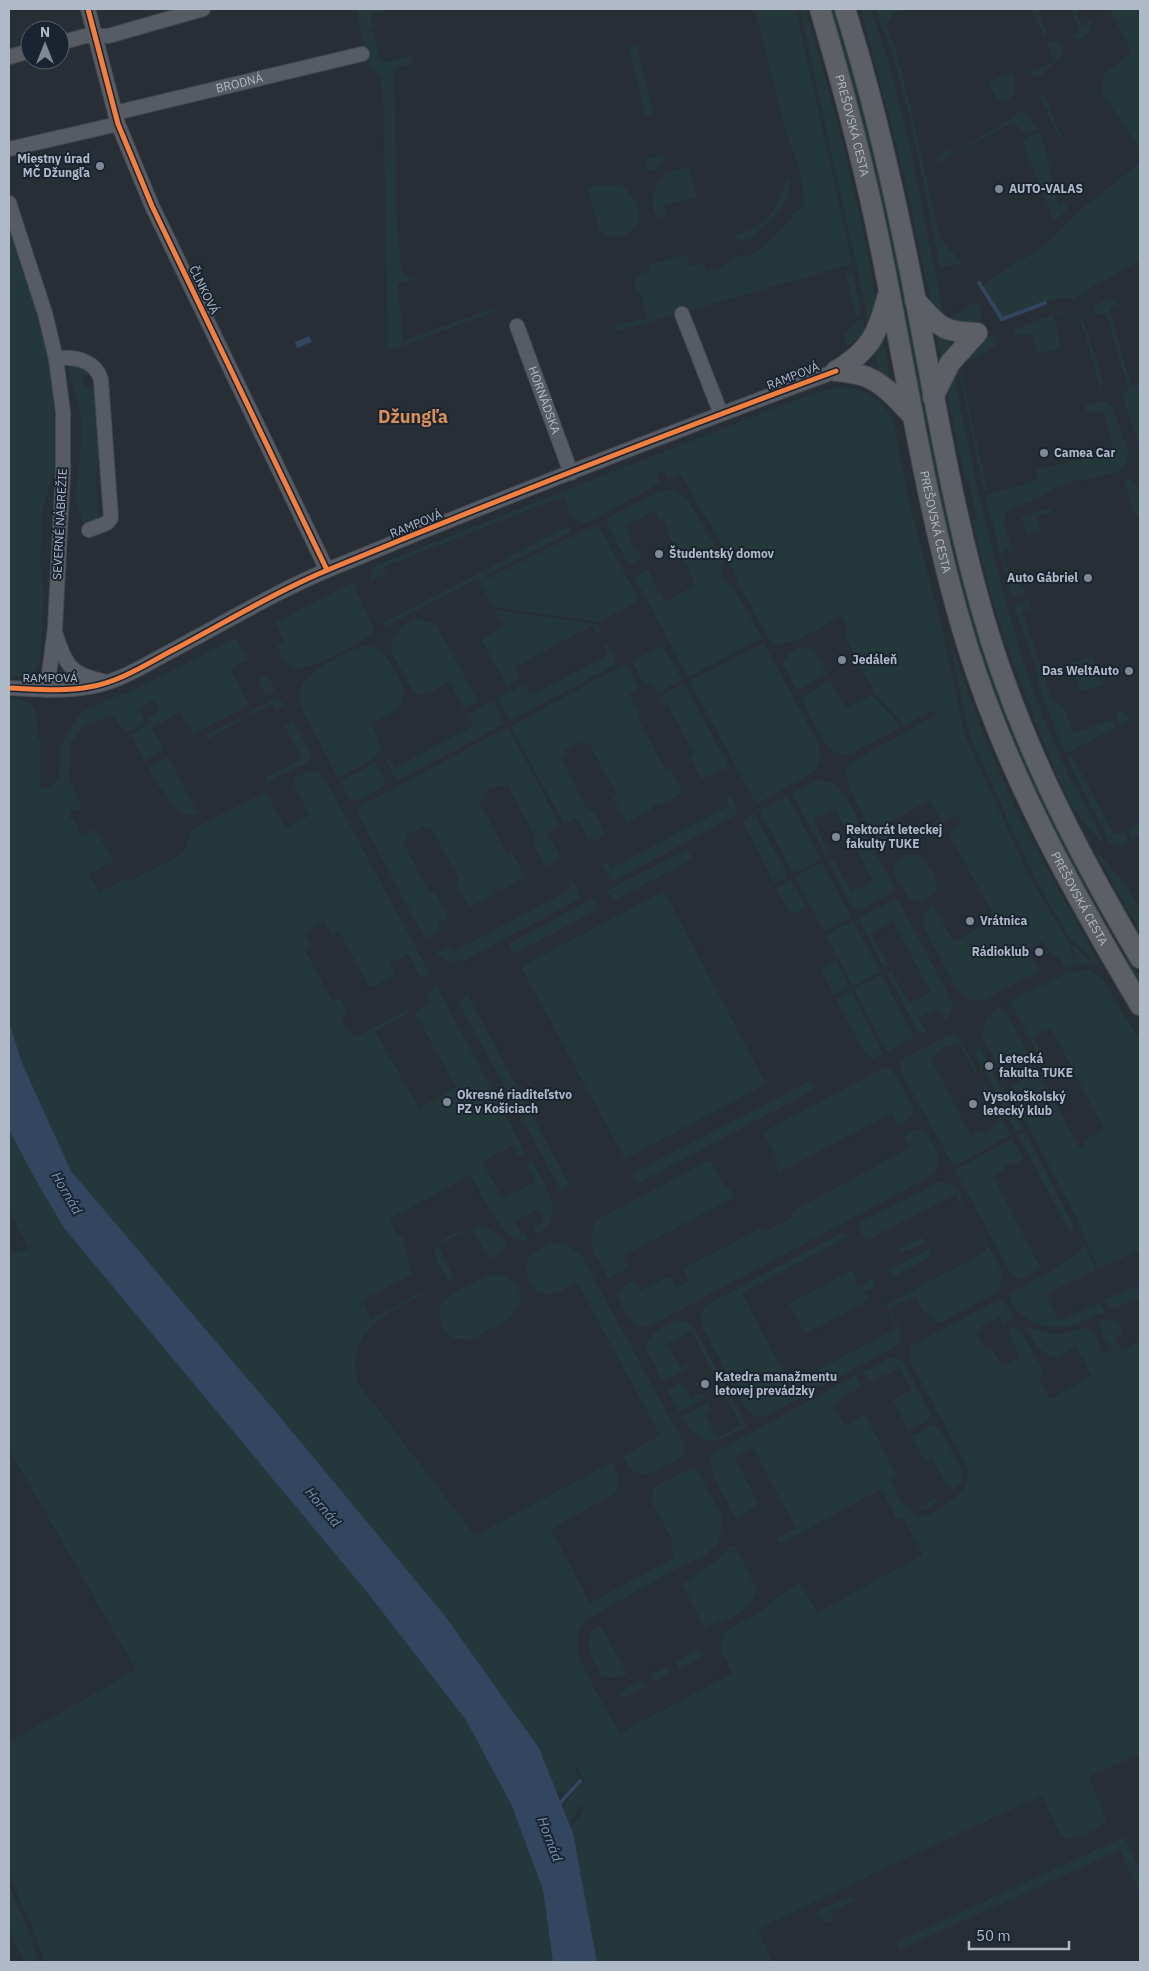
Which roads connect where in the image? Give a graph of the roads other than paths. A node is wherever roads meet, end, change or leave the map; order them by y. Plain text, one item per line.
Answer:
1 (88, 9) edge
2 (204, 9) edge
3 (820, 9) edge
4 (845, 9) edge
5 (95, 35) junction
6 (70, 40) edge
7 (362, 54) dead end
8 (117, 118) junction
9 (9, 149) edge
10 (9, 203) edge
11 (889, 290) junction
12 (915, 300) junction
13 (682, 314) dead end
14 (517, 326) dead end
15 (56, 359) junction
16 (836, 370) junction
17 (934, 397) junction
18 (721, 414) junction
19 (913, 416) junction
20 (571, 473) junction
21 (88, 530) dead end
22 (327, 570) junction
23 (54, 628) junction
24 (108, 682) junction
25 (14, 688) edge
26 (47, 690) junction
27 (1140, 958) edge
28 (1140, 1004) edge

1 - 5 street, ČLNKOVÁ
2 - 5 street
3 - 11 highway, PREŠOVSKÁ CESTA
4 - 12 highway, PREŠOVSKÁ CESTA
5 - 6 street
5 - 8 street, ČLNKOVÁ
7 - 8 street, BRODNÁ
8 - 9 street, BRODNÁ
8 - 22 street, ČLNKOVÁ
10 - 15 street, SEVERNÉ NÁBREŽIE
11 - 16 highway
11 - 19 highway, PREŠOVSKÁ CESTA
12 - 17 highway, PREŠOVSKÁ CESTA
12 - 17 highway
13 - 18 street
14 - 20 street, HORNÁDSKA
15 - 21 street
15 - 23 street, SEVERNÉ NÁBREŽIE
16 - 18 street, RAMPOVÁ
16 - 19 highway
17 - 27 highway, PREŠOVSKÁ CESTA
18 - 20 street, RAMPOVÁ
19 - 28 highway, PREŠOVSKÁ CESTA
20 - 22 street, RAMPOVÁ
22 - 24 street, RAMPOVÁ
23 - 24 street
23 - 26 street, SEVERNÉ NÁBREŽIE
24 - 26 street, RAMPOVÁ
25 - 26 street, RAMPOVÁ

